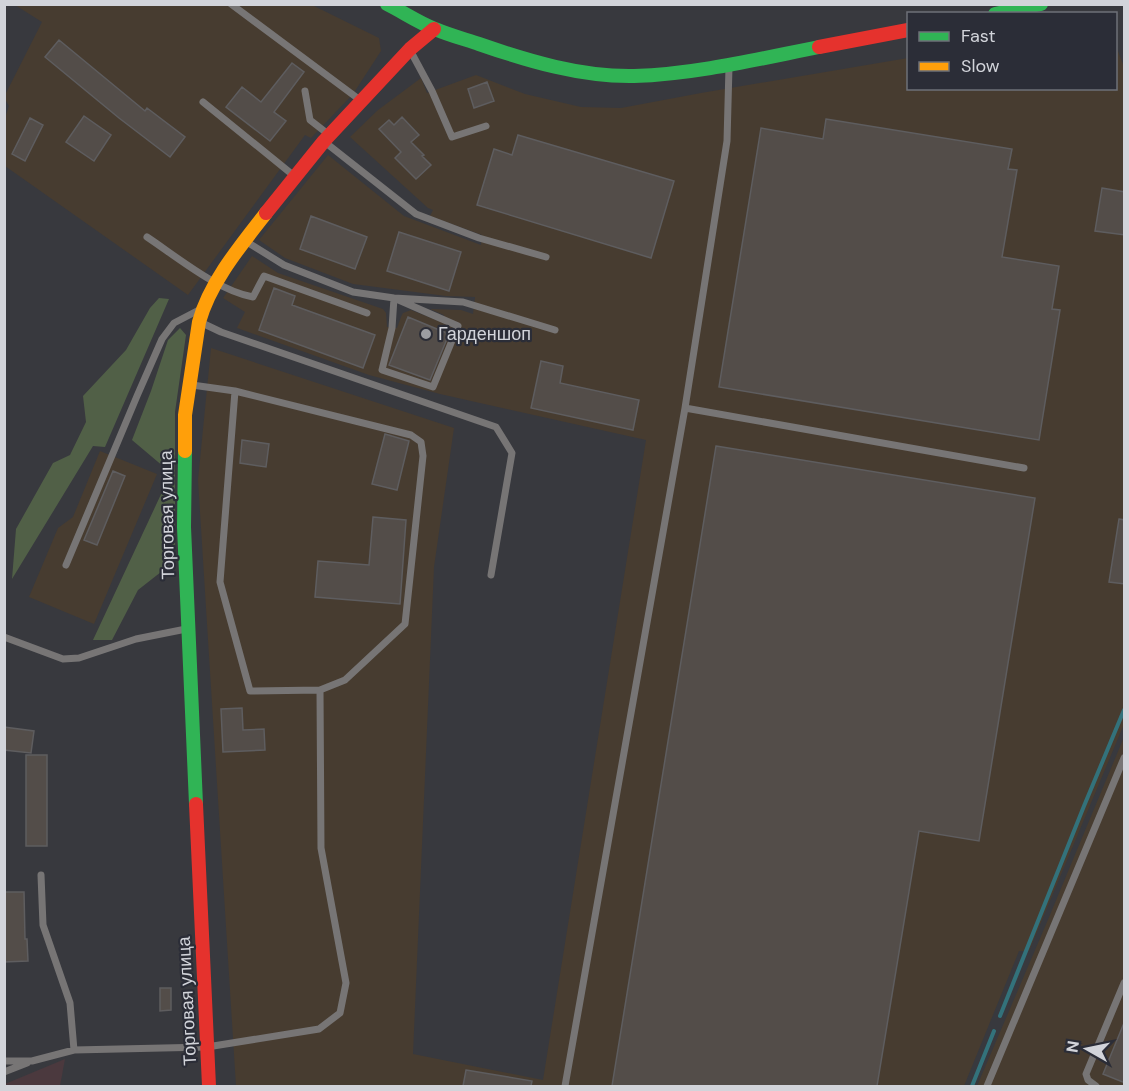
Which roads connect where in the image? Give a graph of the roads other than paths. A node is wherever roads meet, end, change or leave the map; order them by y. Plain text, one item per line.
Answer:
1 (231, 4) edge
2 (387, 4) edge
3 (1041, 4) edge
4 (1004, 12) edge
5 (434, 28) junction
6 (907, 30) edge
7 (410, 49) junction
8 (729, 64) junction
9 (305, 91) dead end
10 (362, 101) junction
11 (203, 102) dead end
12 (486, 126) dead end
13 (327, 139) junction
14 (295, 176) junction
15 (147, 237) dead end
16 (244, 241) junction
17 (546, 257) dead end
18 (216, 283) junction
19 (394, 298) junction
20 (203, 308) junction
21 (367, 313) dead end
22 (199, 322) junction
23 (555, 330) dead end
24 (190, 385) junction
25 (235, 392) junction
26 (685, 408) junction
27 (1024, 468) dead end
28 (66, 565) dead end
29 (491, 575) dead end
30 (188, 629) junction
31 (4, 637) edge
32 (320, 690) junction
33 (1125, 758) edge
34 (41, 875) dead end
35 (1125, 983) edge
36 (207, 1047) junction
37 (74, 1050) junction
38 (4, 1061) edge
39 (32, 1061) junction
40 (4, 1072) edge
41 (209, 1086) edge
42 (566, 1086) edge
43 (987, 1086) edge
44 (1096, 1086) edge

1 - 10 lane
2 - 5 street
3 - 4 street
5 - 7 street, Торговая улица
5 - 8 street
6 - 8 street
7 - 10 street, Торговая улица
7 - 12 lane
8 - 26 lane
9 - 13 lane
10 - 13 street, Торговая улица
11 - 14 lane
13 - 14 street, Торговая улица
13 - 17 lane
14 - 16 street, Торговая улица
15 - 18 lane
16 - 18 street, Торговая улица
16 - 19 lane
18 - 20 street, Торговая улица
18 - 21 lane
19 - 19 lane
19 - 23 lane
20 - 22 street, Торговая улица
20 - 28 lane
22 - 24 street, Торговая улица
22 - 29 lane
24 - 25 lane
24 - 30 street, Торговая улица
25 - 32 lane
25 - 32 lane
26 - 27 lane
26 - 42 lane
30 - 31 lane
30 - 36 street, Торговая улица
32 - 36 lane
33 - 43 lane
34 - 37 lane
35 - 44 lane
36 - 37 lane
36 - 41 street, Торговая улица
37 - 39 lane
38 - 39 lane
39 - 40 lane

